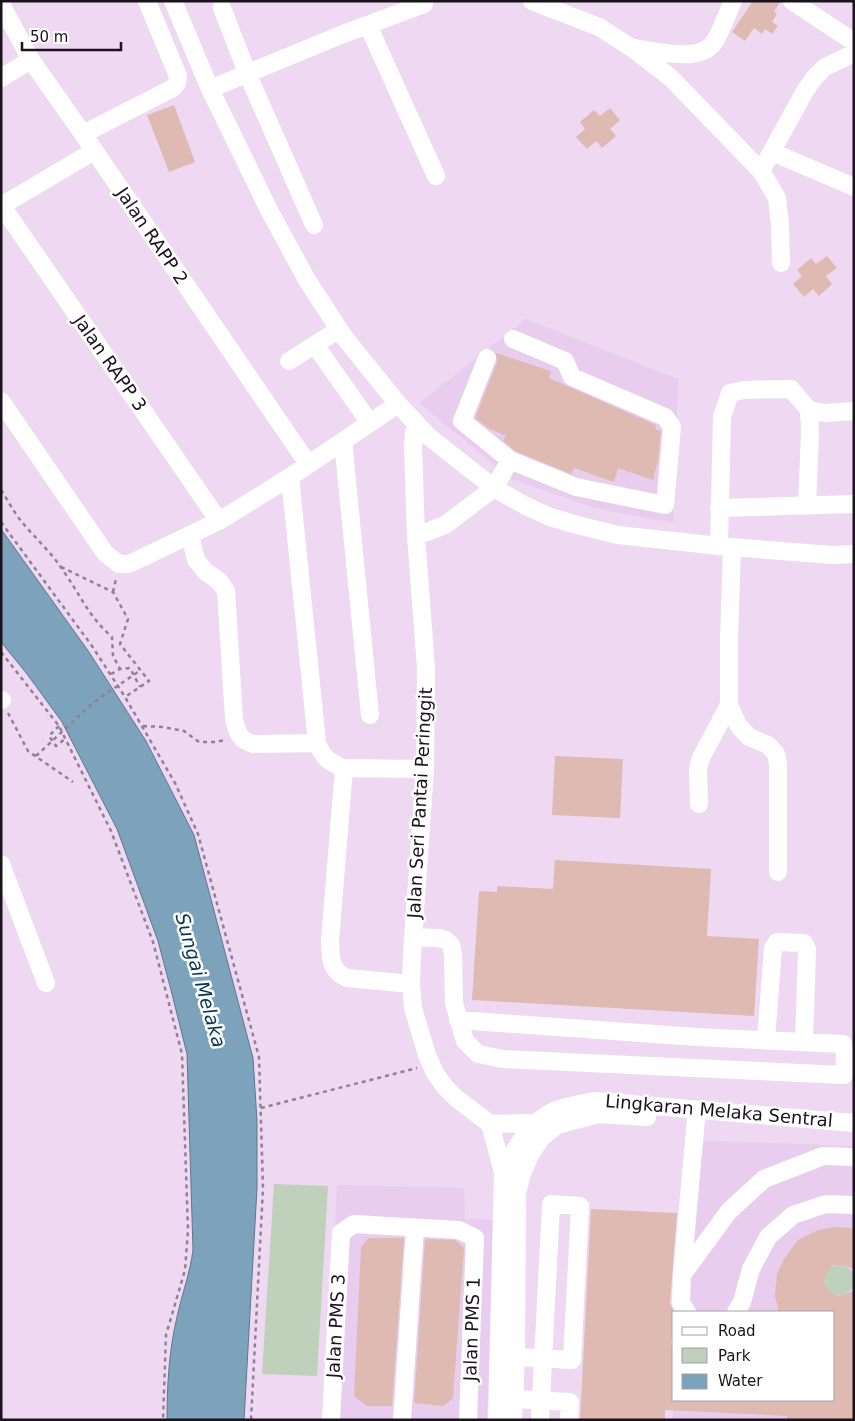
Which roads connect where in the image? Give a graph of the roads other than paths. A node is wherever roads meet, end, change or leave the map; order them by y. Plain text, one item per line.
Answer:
1 (147, 1) edge
2 (173, 1) edge
3 (532, 1) edge
4 (733, 1) edge
5 (792, 1) edge
6 (1, 4) edge
7 (424, 4) dead end
8 (222, 8) dead end
9 (368, 25) junction
10 (854, 42) edge
11 (632, 48) junction
12 (854, 52) edge
13 (31, 60) junction
14 (248, 75) junction
15 (1, 78) edge
16 (210, 89) junction
17 (84, 134) junction
18 (94, 151) junction
19 (772, 152) junction
20 (761, 170) junction
21 (436, 176) dead end
22 (854, 188) edge
23 (1, 206) edge
24 (314, 225) dead end
25 (781, 263) dead end
26 (338, 330) junction
27 (513, 339) dead end
28 (315, 345) junction
29 (487, 358) dead end
30 (289, 361) dead end
31 (1, 401) edge
32 (398, 404) junction
33 (809, 410) junction
34 (854, 410) edge
35 (370, 422) junction
36 (419, 427) junction
37 (343, 441) junction
38 (510, 460) junction
39 (308, 464) junction
40 (290, 477) junction
41 (494, 488) junction
42 (854, 504) edge
43 (807, 506) junction
44 (719, 508) junction
45 (219, 521) junction
46 (190, 535) junction
47 (416, 536) junction
48 (725, 547) junction
49 (854, 554) edge
50 (730, 705) junction
51 (370, 715) dead end
52 (316, 743) junction
53 (344, 768) junction
54 (425, 769) junction
55 (699, 804) dead end
56 (1, 864) edge
57 (778, 872) dead end
58 (413, 937) junction
59 (46, 983) dead end
60 (411, 984) junction
61 (458, 1020) junction
62 (766, 1040) junction
63 (804, 1042) junction
64 (696, 1119) junction
65 (536, 1123) junction
66 (854, 1123) edge
67 (490, 1124) junction
68 (854, 1135) edge
69 (854, 1157) edge
70 (504, 1172) junction
71 (854, 1205) edge
72 (415, 1228) junction
73 (682, 1275) junction
74 (686, 1311) edge
75 (737, 1311) edge
76 (516, 1357) junction
77 (543, 1358) junction
78 (515, 1399) junction
79 (541, 1400) junction
80 (331, 1420) edge
81 (402, 1420) edge
82 (468, 1420) edge
83 (497, 1420) edge
84 (514, 1420) edge
85 (540, 1420) edge
86 (569, 1420) edge

1 - 17 street
2 - 16 street
3 - 11 street
4 - 11 street
5 - 10 street
6 - 13 street, Jalan RAPP 2
7 - 9 street
8 - 14 street
9 - 14 street
9 - 21 street
11 - 20 street
12 - 19 street
13 - 15 street
13 - 17 street, Jalan RAPP 2
14 - 16 street
14 - 24 street
16 - 26 street
17 - 18 street, Jalan RAPP 2
18 - 23 street
18 - 39 street, Jalan RAPP 2
19 - 20 street
19 - 22 street
20 - 25 street
23 - 45 street, Jalan RAPP 3
26 - 28 street
26 - 32 street
27 - 38 street
28 - 30 street
28 - 35 street
29 - 38 street
31 - 46 street
32 - 35 street
32 - 36 street
33 - 34 street
33 - 43 street
33 - 44 street
35 - 37 street
36 - 41 street
36 - 47 street, Jalan Seri Pantai Peringgit
37 - 39 street
37 - 51 street
38 - 41 street
39 - 40 street
40 - 45 street
40 - 52 street
41 - 47 street
41 - 48 street
42 - 43 street
43 - 44 street
44 - 48 street
45 - 46 street
46 - 52 street
47 - 54 street, Jalan Seri Pantai Peringgit
48 - 49 street
48 - 50 street
50 - 55 street
50 - 57 street
52 - 53 street
53 - 54 street
53 - 60 street
54 - 58 street, Jalan Seri Pantai Peringgit
56 - 59 street
58 - 60 street, Jalan Seri Pantai Peringgit
58 - 61 street
60 - 67 street, Jalan Seri Pantai Peringgit
61 - 62 street
61 - 63 street
62 - 63 street
62 - 63 street
64 - 68 street, Lingkaran Melaka Sentral
64 - 73 street
64 - 76 street, Lingkaran Melaka Sentral
65 - 66 street, Lingkaran Melaka Sentral
65 - 67 street
65 - 70 street, Lingkaran Melaka Sentral
67 - 70 street
69 - 73 street
70 - 83 street, Lingkaran Melaka Sentral
71 - 75 street
72 - 80 street, Jalan PMS 3
72 - 81 street
72 - 82 street, Jalan PMS 1
73 - 74 street
76 - 77 street
76 - 78 street, Lingkaran Melaka Sentral
77 - 77 street
77 - 79 street
78 - 79 street
78 - 84 street, Lingkaran Melaka Sentral
79 - 85 street
79 - 86 street

